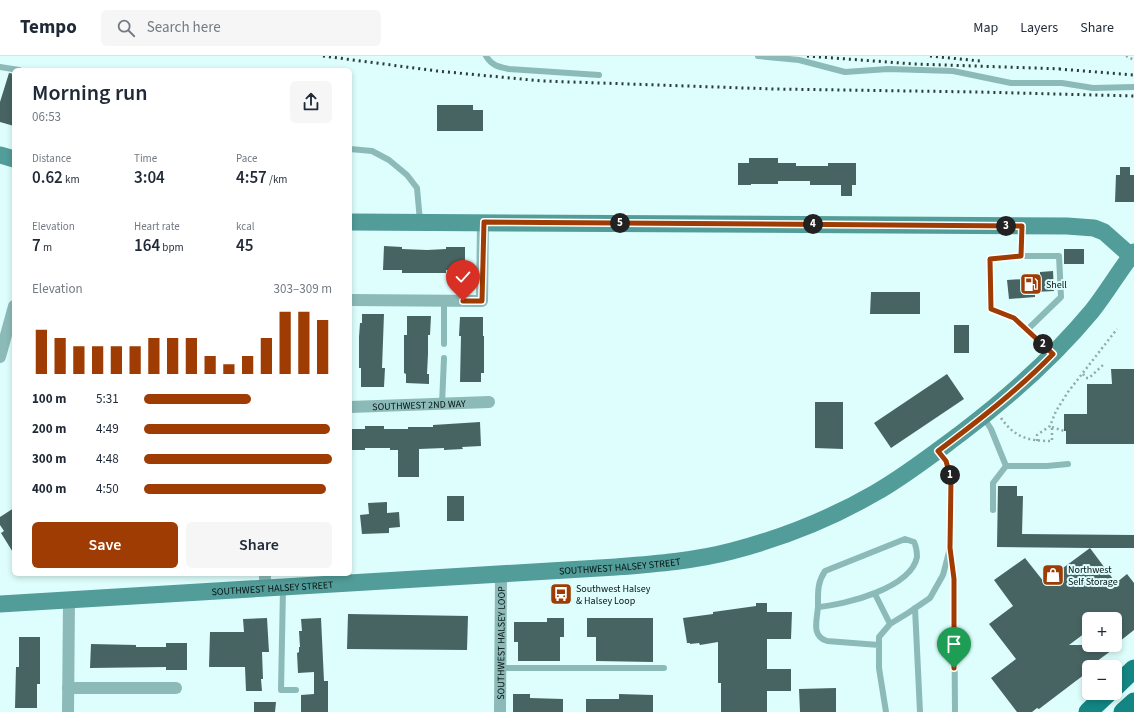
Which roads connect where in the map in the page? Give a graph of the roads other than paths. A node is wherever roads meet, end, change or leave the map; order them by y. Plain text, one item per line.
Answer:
1 (486, 56) edge
2 (758, 56) edge
3 (0, 67) edge
4 (12, 69) edge
5 (599, 74) dead end
6 (1134, 87) edge
7 (352, 149) edge
8 (0, 155) edge
9 (12, 158) edge
10 (352, 222) edge
11 (421, 222) junction
12 (484, 222) junction
13 (1022, 226) junction
14 (1133, 254) edge
15 (1021, 256) junction
16 (352, 300) edge
17 (444, 301) junction
18 (12, 313) edge
19 (1027, 330) junction
20 (444, 344) dead end
21 (1053, 354) junction
22 (0, 357) edge
23 (444, 358) dead end
24 (489, 402) dead end
25 (442, 404) junction
26 (352, 407) edge
27 (988, 412) junction
28 (938, 451) junction
29 (1068, 464) dead end
30 (1006, 466) junction
31 (993, 510) dead end
32 (950, 548) junction
33 (501, 574) junction
34 (265, 581) edge
35 (283, 587) junction
36 (875, 594) junction
37 (69, 600) junction
38 (0, 604) edge
39 (818, 607) junction
40 (916, 608) junction
41 (890, 624) junction
42 (879, 645) junction
43 (500, 668) junction
44 (664, 668) dead end
45 (1134, 669) edge
46 (1122, 680) edge
47 (68, 688) junction
48 (176, 688) dead end
49 (296, 690) dead end
50 (1101, 700) edge
51 (1134, 702) edge
52 (68, 712) edge
53 (500, 712) edge
54 (886, 712) edge
55 (920, 712) edge
56 (954, 712) edge
57 (1088, 712) edge
58 (1123, 712) edge

1 - 5 lane
2 - 6 lane
3 - 4 lane
7 - 11 lane
8 - 9 street
10 - 11 street
11 - 12 street
12 - 13 street
12 - 17 street
13 - 14 street
13 - 15 lane
14 - 21 street, SOUTHWEST HALSEY STREET
15 - 19 lane
15 - 19 lane
16 - 17 street
17 - 20 lane
18 - 22 street
19 - 21 lane
21 - 27 street, SOUTHWEST HALSEY STREET
23 - 25 lane
24 - 25 street, SOUTHWEST 2ND WAY
25 - 26 street, SOUTHWEST 2ND WAY
27 - 28 street, SOUTHWEST HALSEY STREET
27 - 30 lane
28 - 32 lane
28 - 33 street, SOUTHWEST HALSEY STREET
29 - 30 lane
30 - 31 lane
32 - 40 lane
32 - 56 lane
33 - 35 street, SOUTHWEST HALSEY STREET
33 - 43 street, SOUTHWEST HALSEY LOOP
34 - 35 street, SOUTHWEST HALSEY STREET
34 - 37 street, SOUTHWEST HALSEY STREET
35 - 49 lane
36 - 39 lane
36 - 39 lane
36 - 41 lane
37 - 38 street, SOUTHWEST HALSEY STREET
37 - 47 street
39 - 42 lane
40 - 41 lane
40 - 55 lane
41 - 42 lane
42 - 54 lane
43 - 44 lane
43 - 53 street, SOUTHWEST HALSEY LOOP
45 - 46 main road
47 - 48 street
47 - 52 street
50 - 57 main road
51 - 58 main road

